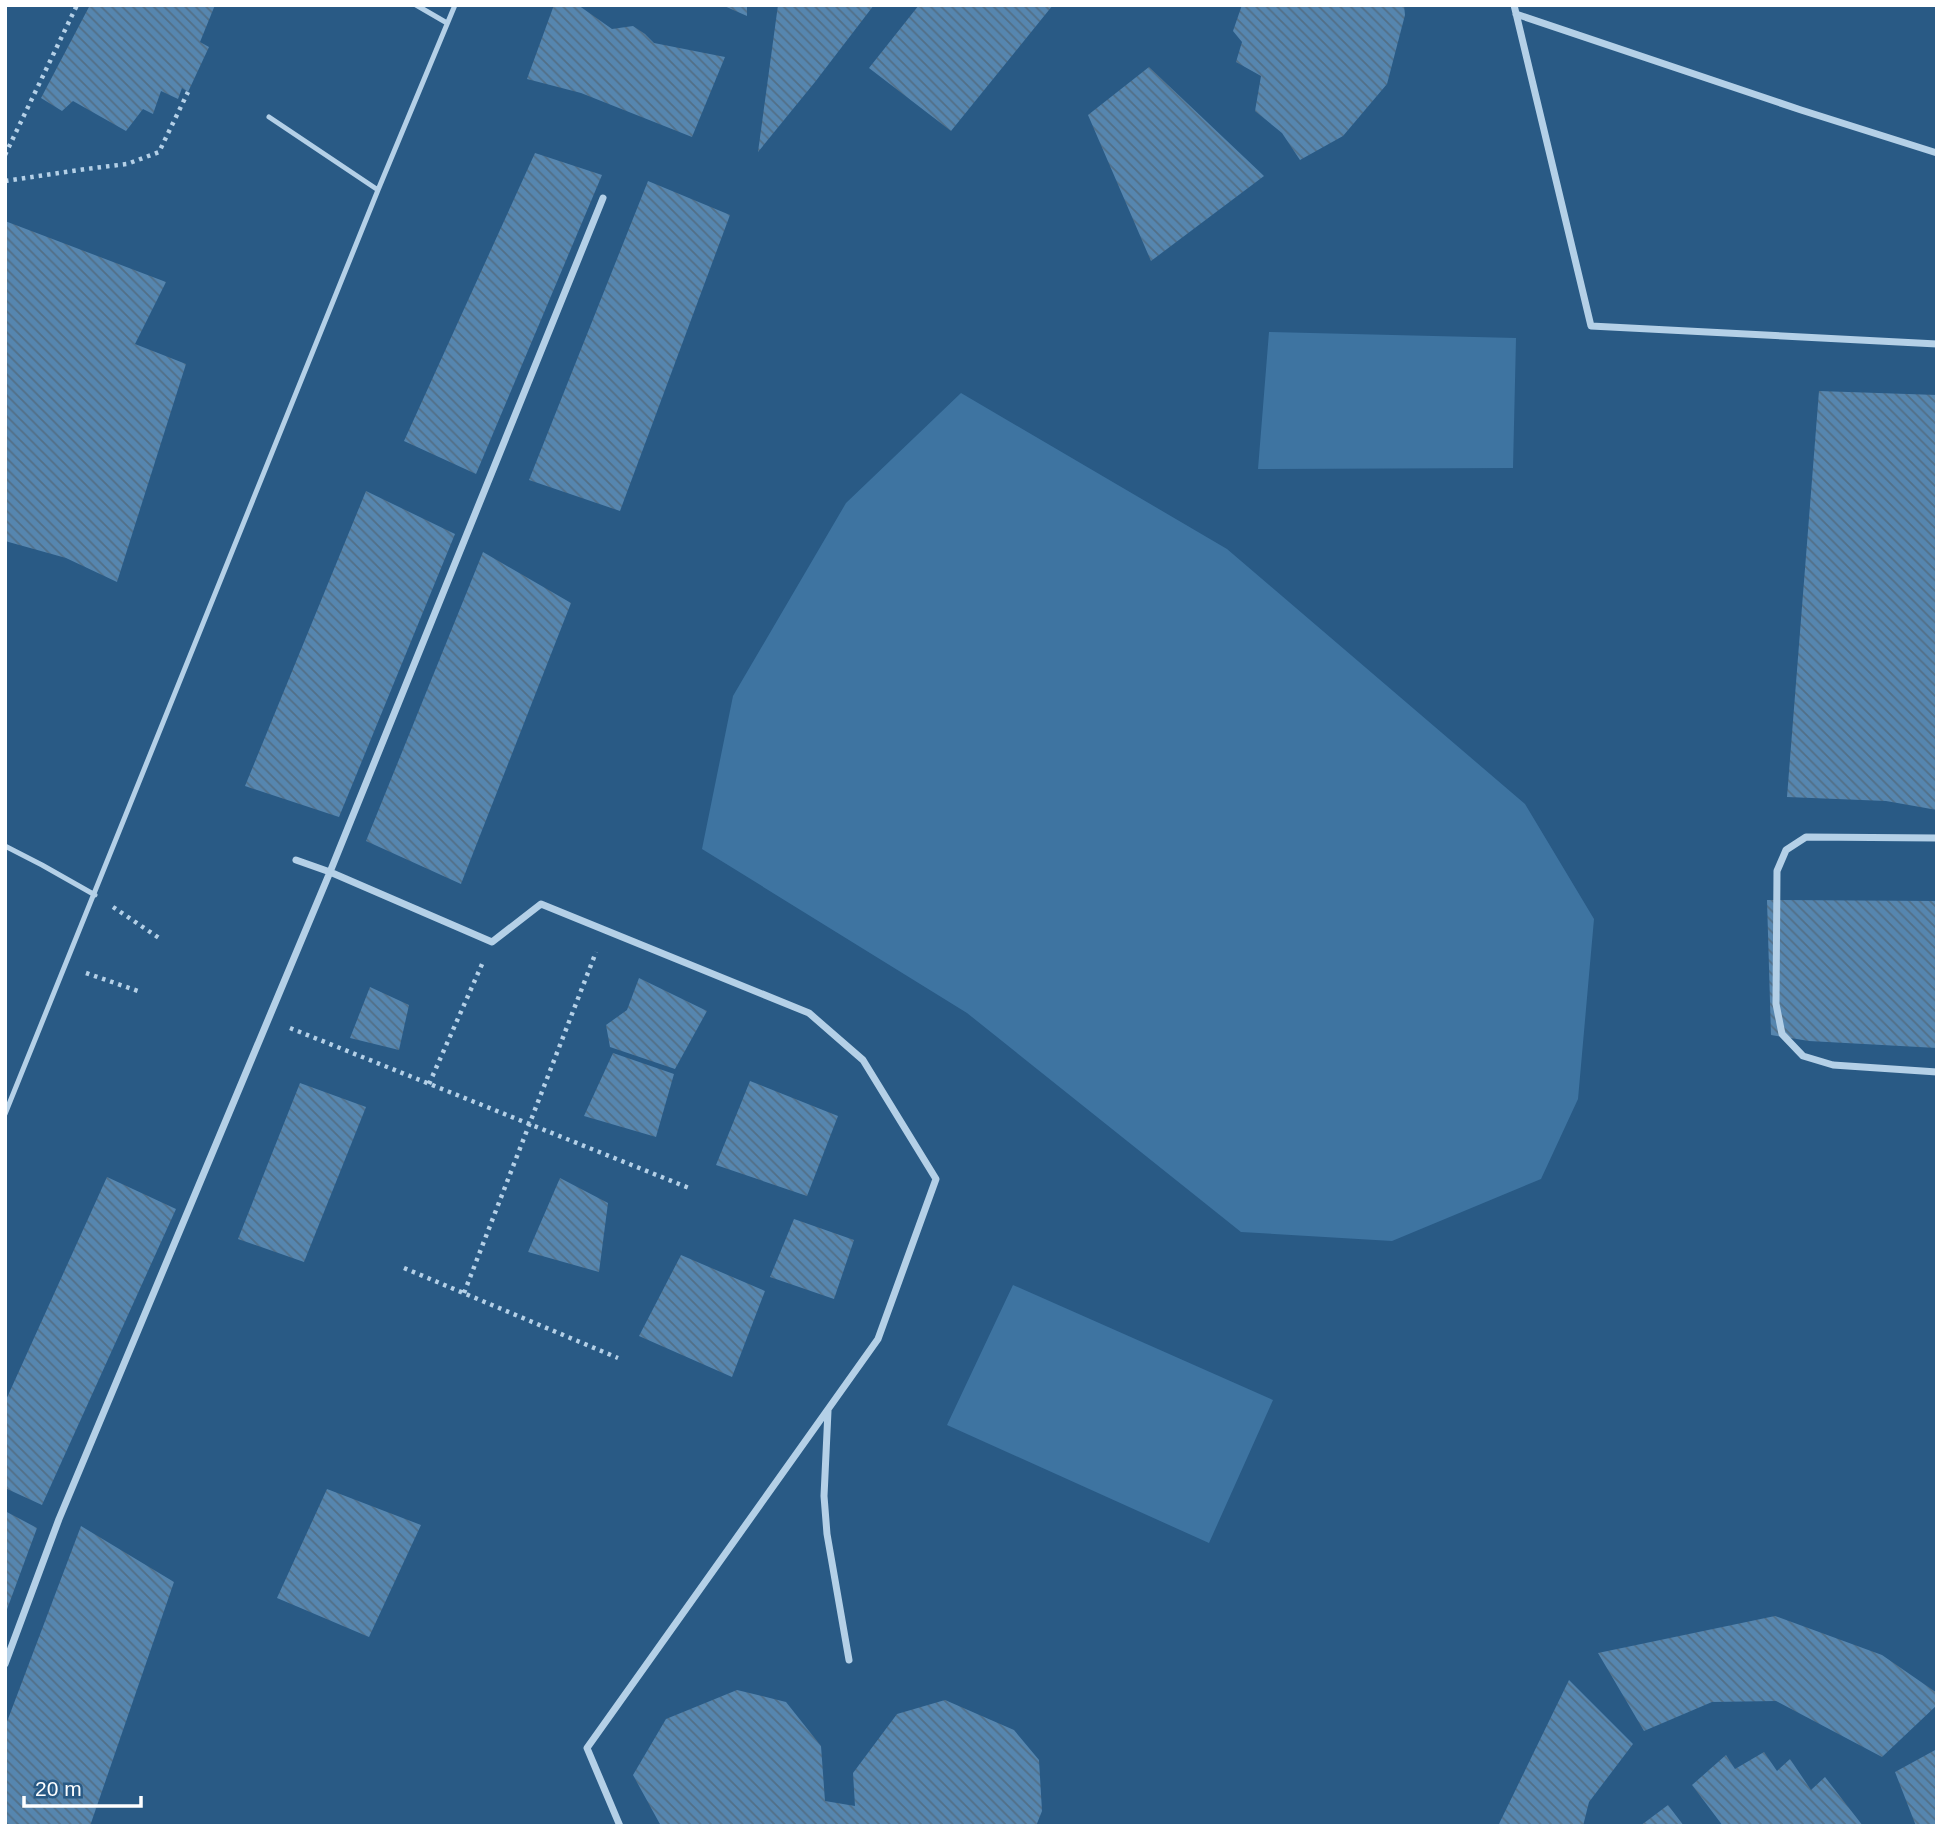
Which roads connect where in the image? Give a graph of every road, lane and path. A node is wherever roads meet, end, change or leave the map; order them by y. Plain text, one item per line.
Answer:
1 (76, 5) edge
2 (416, 5) edge
3 (455, 5) edge
4 (1514, 5) edge
5 (1516, 14) junction
6 (447, 23) junction
7 (188, 92) dead end
8 (269, 117) dead end
9 (1937, 153) edge
10 (5, 155) edge
11 (5, 181) edge
12 (378, 190) junction
13 (603, 198) dead end
14 (1937, 344) edge
15 (1937, 838) edge
16 (5, 846) edge
17 (296, 860) dead end
18 (330, 872) junction
19 (95, 895) junction
20 (605, 930) junction
21 (159, 938) dead end
22 (492, 942) junction
23 (66, 966) junction
24 (138, 991) dead end
25 (268, 1019) junction
26 (1937, 1072) edge
27 (429, 1084) junction
28 (5, 1114) edge
29 (530, 1124) junction
30 (689, 1188) dead end
31 (404, 1268) dead end
32 (464, 1293) junction
33 (618, 1358) dead end
34 (828, 1410) junction
35 (849, 1660) dead end
36 (5, 1664) edge
37 (620, 1826) edge

1 - 10 path
2 - 6 lane
3 - 6 lane
4 - 5 street
5 - 9 street
5 - 14 street
6 - 12 lane
7 - 11 path
8 - 12 lane
12 - 19 lane
13 - 18 street
15 - 26 street
16 - 19 lane
17 - 18 street
18 - 22 street
18 - 25 street
19 - 21 path
19 - 23 lane
20 - 22 street
20 - 29 path
20 - 34 street
22 - 27 path
23 - 24 path
23 - 28 lane
25 - 27 path
25 - 36 street
27 - 29 path
29 - 30 path
29 - 32 path
31 - 32 path
32 - 33 path
34 - 35 street
34 - 37 street

